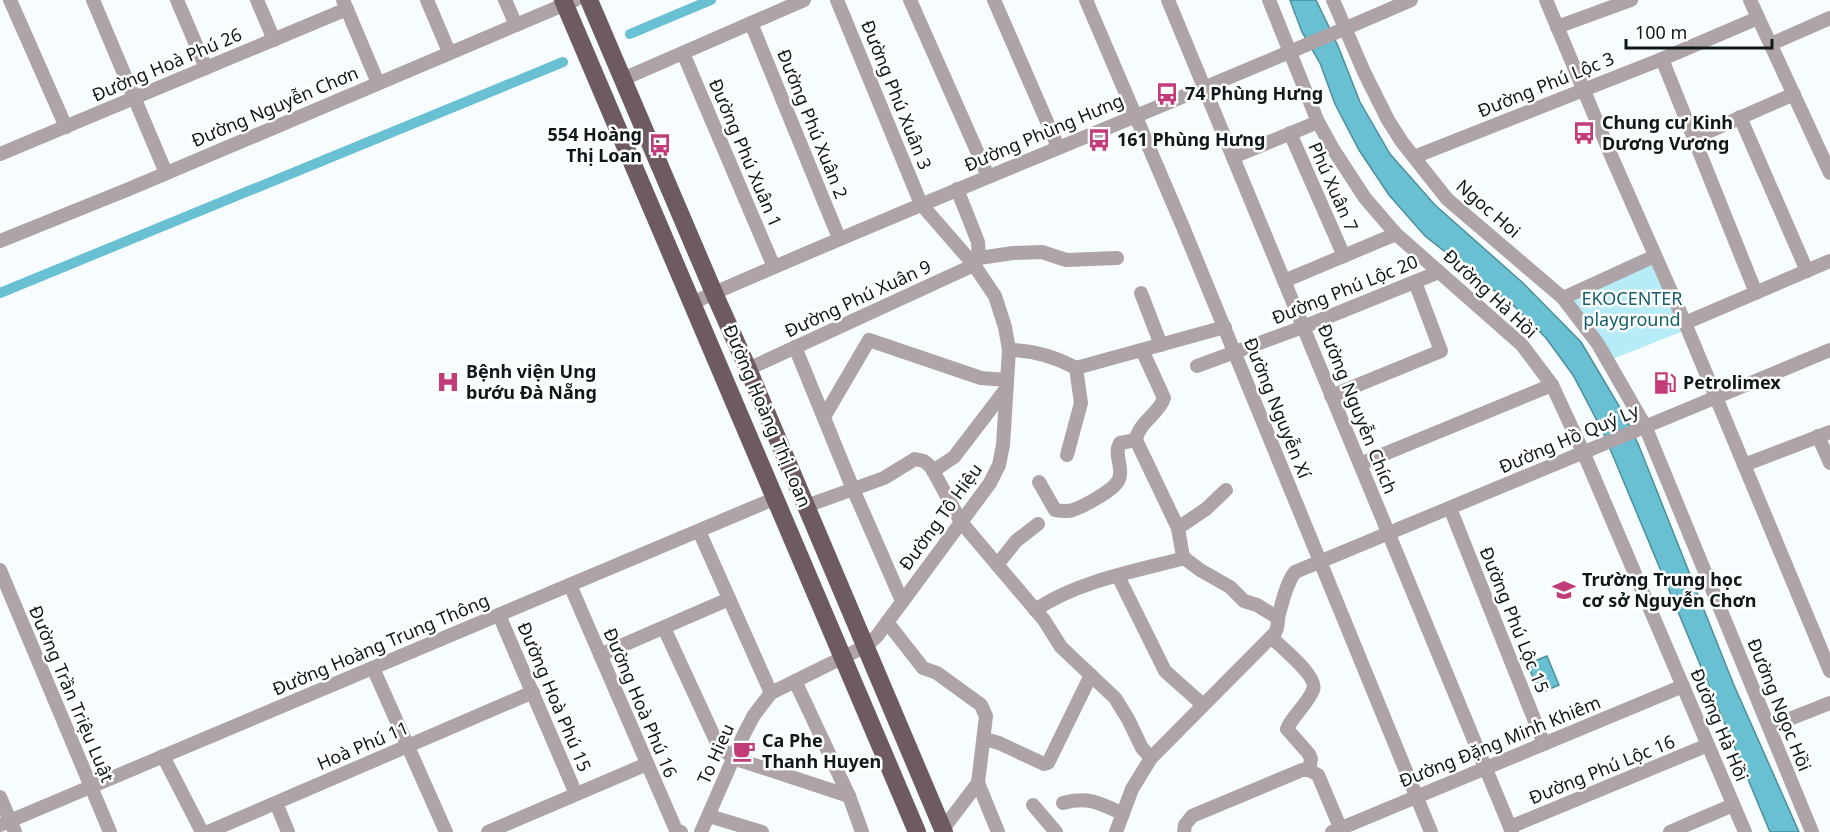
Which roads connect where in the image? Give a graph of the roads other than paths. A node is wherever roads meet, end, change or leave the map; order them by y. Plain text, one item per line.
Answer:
1 (10, 0) edge
2 (93, 0) edge
3 (177, 0) edge
4 (257, 0) edge
5 (427, 0) edge
6 (506, 0) edge
7 (589, 0) edge
8 (804, 0) edge
9 (837, 0) edge
10 (909, 0) edge
11 (994, 0) edge
12 (1086, 0) edge
13 (1168, 0) edge
14 (1269, 0) edge
15 (1333, 0) edge
16 (1411, 0) edge
17 (1546, 0) edge
18 (1631, 0) edge
19 (1750, 0) edge
20 (568, 1) edge
21 (345, 5) edge
22 (1758, 18) junction
23 (1830, 18) edge
24 (751, 23) junction
25 (516, 25) junction
26 (1557, 27) junction
27 (1340, 31) junction
28 (274, 40) junction
29 (1772, 44) junction
30 (1296, 50) junction
31 (449, 52) junction
32 (683, 53) junction
33 (1662, 59) junction
34 (206, 68) junction
35 (623, 79) junction
36 (378, 82) junction
37 (1204, 88) junction
38 (1584, 90) junction
39 (1794, 94) junction
40 (135, 98) junction
41 (1135, 115) junction
42 (1740, 117) junction
43 (1318, 122) junction
44 (66, 127) junction
45 (1290, 134) junction
46 (1694, 138) junction
47 (1058, 147) junction
48 (0, 154) edge
49 (1233, 157) junction
50 (1414, 157) junction
51 (166, 173) junction
52 (1830, 173) edge
53 (988, 176) junction
54 (957, 189) junction
55 (921, 204) junction
56 (1396, 234) junction
57 (839, 238) junction
58 (0, 242) edge
59 (1344, 256) junction
60 (1655, 256) junction
61 (1117, 258) dead end
62 (1830, 261) edge
63 (976, 262) junction
64 (774, 267) junction
65 (1807, 271) junction
66 (1439, 272) junction
67 (1284, 281) junction
68 (1414, 282) junction
69 (714, 293) junction
70 (1141, 293) dead end
71 (1756, 293) junction
72 (1563, 298) junction
73 (692, 303) junction
74 (858, 318) junction
75 (1685, 323) junction
76 (1225, 327) junction
77 (1303, 327) junction
78 (869, 340) junction
79 (1161, 345) junction
80 (795, 347) junction
81 (1009, 350) junction
82 (1142, 350) junction
83 (1830, 350) edge
84 (1235, 353) junction
85 (1197, 366) dead end
86 (1076, 368) junction
87 (748, 369) junction
88 (1006, 385) junction
89 (1552, 385) junction
90 (1332, 396) junction
91 (1715, 397) junction
92 (824, 417) junction
93 (1641, 428) junction
94 (1824, 434) edge
95 (1136, 440) junction
96 (1584, 454) junction
97 (1067, 455) dead end
98 (1830, 463) edge
99 (1360, 464) junction
100 (1744, 465) junction
101 (933, 471) junction
102 (1039, 482) dead end
103 (853, 489) junction
104 (1226, 490) dead end
105 (776, 498) junction
106 (806, 506) junction
107 (1450, 508) junction
108 (961, 522) junction
109 (1038, 524) dead end
110 (1178, 528) junction
111 (699, 531) junction
112 (1389, 534) junction
113 (1184, 557) junction
114 (1322, 562) junction
115 (997, 565) junction
116 (1118, 576) junction
117 (1, 577) edge
118 (570, 585) junction
119 (729, 599) junction
120 (903, 601) junction
121 (500, 615) junction
122 (1040, 615) junction
123 (1278, 618) junction
124 (887, 622) junction
125 (664, 628) junction
126 (1270, 637) junction
127 (866, 646) junction
128 (600, 656) junction
129 (843, 657) junction
130 (374, 668) junction
131 (1830, 671) edge
132 (1091, 675) junction
133 (795, 681) junction
134 (1683, 686) junction
135 (532, 692) junction
136 (771, 693) junction
137 (1830, 703) edge
138 (1202, 704) junction
139 (1769, 728) junction
140 (985, 739) junction
141 (1544, 744) junction
142 (1708, 745) junction
143 (408, 746) junction
144 (163, 756) junction
145 (733, 758) junction
146 (1151, 758) junction
147 (647, 764) junction
148 (1485, 767) junction
149 (1308, 770) junction
150 (978, 783) junction
151 (91, 787) junction
152 (576, 794) junction
153 (849, 796) junction
154 (1415, 796) junction
155 (0, 797) edge
156 (276, 803) junction
157 (1063, 803) dead end
158 (1033, 805) dead end
159 (1733, 805) junction
160 (1123, 814) junction
161 (709, 816) junction
162 (8, 826) edge
163 (943, 830) edge
164 (1511, 830) edge
165 (675, 831) edge
166 (1338, 831) edge
167 (110, 832) edge
168 (202, 832) edge
169 (208, 832) edge
170 (288, 832) edge
171 (446, 832) edge
172 (488, 832) edge
173 (701, 832) edge
174 (762, 832) edge
175 (862, 832) edge
176 (917, 832) edge
177 (998, 832) edge
178 (1056, 832) edge
179 (1116, 832) edge
180 (1184, 832) edge
181 (1431, 832) edge
182 (1670, 832) edge
183 (1745, 832) edge
184 (1812, 832) edge

1 - 44 street
2 - 40 street
3 - 34 street
4 - 28 street
5 - 31 street
6 - 25 street
7 - 35 main road, Đường Hoàng Thị Loan
8 - 24 street
9 - 55 street, Đường Phú Xuân 3
10 - 53 street
11 - 47 street
12 - 41 street, Đường Nguyễn Xí
13 - 37 street, Đường Nguyễn Chích
14 - 30 street, Đường Hà Hồi
15 - 27 street, Ngoc Hoi
16 - 27 street, Đường Phùng Hưng
17 - 26 street
18 - 26 street
19 - 22 street
20 - 25 street, Đường Nguyễn Chơn
20 - 73 main road, Đường Hoàng Thị Loan
21 - 28 street, Đường Hoà Phú 26
21 - 36 street
22 - 29 street
22 - 33 street, Đường Phú Lộc 3
23 - 29 street
24 - 32 street
24 - 57 street, Đường Phú Xuân 2
25 - 31 street, Đường Nguyễn Chơn
26 - 38 street
27 - 30 street, Đường Phùng Hưng
27 - 50 street, Ngoc Hoi
28 - 34 street, Đường Hoà Phú 26
29 - 39 street
30 - 37 street, Đường Phùng Hưng
30 - 43 street, Đường Hà Hồi
31 - 36 street, Đường Nguyễn Chơn
32 - 35 street
32 - 64 street, Đường Phú Xuân 1
33 - 38 street, Đường Phú Lộc 3
33 - 46 street
34 - 40 street, Đường Hoà Phú 26
35 - 69 main road, Đường Hoàng Thị Loan
36 - 51 street, Đường Nguyễn Chơn
37 - 41 street, Đường Phùng Hưng
37 - 49 street, Đường Nguyễn Chích
38 - 50 street, Đường Phú Lộc 3
38 - 60 street
39 - 42 street
39 - 52 street
40 - 44 street, Đường Hoà Phú 26
40 - 51 street
41 - 47 street, Đường Phùng Hưng
41 - 76 street, Đường Nguyễn Xí
42 - 46 street
42 - 65 street
43 - 45 street
43 - 56 street, Đường Hà Hồi
44 - 48 street, Đường Hoà Phú 26
45 - 49 street
45 - 59 street, Phú Xuân 7
46 - 71 street
47 - 53 street, Đường Phùng Hưng
49 - 67 street, Đường Nguyễn Chích
50 - 72 street, Ngoc Hoi
51 - 58 street, Đường Nguyễn Chơn
53 - 54 street, Đường Phùng Hưng
54 - 55 street, Đường Phùng Hưng
54 - 63 street
55 - 57 street, Đường Phùng Hưng
55 - 63 street, Đường Tô Hiệu
56 - 59 street
56 - 66 street, Đường Hà Hồi
57 - 64 street, Đường Phùng Hưng
59 - 67 street
60 - 72 street
60 - 75 street
61 - 63 street, Đường Phú Xuân 9
62 - 65 street
63 - 74 street, Đường Phú Xuân 9
63 - 81 street, Đường Tô Hiệu
64 - 69 street, Đường Phùng Hưng
65 - 71 street
66 - 68 street, Đường Phú Lộc 20
66 - 89 street, Đường Hà Hồi
67 - 77 street, Đường Nguyễn Chích
68 - 77 street, Đường Phú Lộc 20
68 - 90 street
69 - 73 street, Đường Phùng Hưng
69 - 87 main road, Đường Hoàng Thị Loan
70 - 79 street
71 - 75 street
72 - 93 street, Ngoc Hoi
73 - 105 main road, Đường Hoàng Thị Loan
74 - 78 street
74 - 80 street, Đường Phú Xuân 9
75 - 91 street
76 - 79 street
76 - 84 street, Đường Nguyễn Xí
77 - 84 street, Đường Phú Lộc 20
77 - 90 street, Đường Nguyễn Chích
78 - 88 street
78 - 92 street
79 - 82 street
80 - 87 street, Đường Phú Xuân 9
80 - 92 street
81 - 86 street
81 - 88 street, Đường Tô Hiệu
82 - 86 street
82 - 95 street
83 - 91 street, Đường Hồ Quý Ly
84 - 85 street, Đường Phú Lộc 20
84 - 114 street, Đường Nguyễn Xí
86 - 97 street
87 - 106 main road, Đường Hoàng Thị Loan
88 - 101 street
88 - 108 street, Đường Tô Hiệu
89 - 96 street, Đường Hà Hồi
89 - 99 street
90 - 99 street, Đường Nguyễn Chích
91 - 93 street, Đường Hồ Quý Ly
91 - 100 street
92 - 103 street
93 - 96 street, Đường Hồ Quý Ly
93 - 139 street, Đường Ngọc Hồi
94 - 98 street
94 - 100 street
95 - 102 street
95 - 110 street
96 - 107 street, Đường Hồ Quý Ly
96 - 134 street, Đường Hà Hồi
99 - 112 street, Đường Nguyễn Chích
100 - 131 street
101 - 103 street
101 - 108 street
103 - 106 street
103 - 120 street
104 - 110 street
105 - 111 street, Đường Hoàng Trung Thông
105 - 129 main road, Đường Hoàng Thị Loan
106 - 127 main road, Đường Hoàng Thị Loan
107 - 112 street, Đường Hồ Quý Ly
107 - 141 street, Đường Phú Lộc 15
108 - 115 street
108 - 120 street, Đường Tô Hiệu
109 - 115 street
110 - 113 street
111 - 118 street, Đường Hoàng Trung Thông
111 - 119 street
112 - 114 street, Đường Hồ Quý Ly
112 - 148 street, Đường Nguyễn Chích
113 - 116 street
113 - 123 street
114 - 123 street, Đường Hồ Quý Ly
114 - 154 street, Đường Nguyễn Xí
115 - 122 street
116 - 122 street
116 - 138 street
117 - 151 street, Đường Trần Triệu Luật
118 - 121 street, Đường Hoàng Trung Thông
118 - 128 street, Đường Hoà Phú 16
119 - 125 street
119 - 136 street
120 - 124 street, Đường Tô Hiệu
121 - 130 street, Đường Hoàng Trung Thông
121 - 135 street, Đường Hoà Phú 15
122 - 132 street
123 - 126 street, Đường Hồ Quý Ly
124 - 127 street, Đường Tô Hiệu
124 - 140 street
125 - 128 street
125 - 145 street
126 - 138 street
126 - 149 street
127 - 129 street, To Hieu
127 - 163 main road, Đường Hoàng Thị Loan
128 - 147 street, Đường Hoà Phú 16
129 - 133 street, To Hieu
129 - 176 main road, Đường Hoàng Thị Loan
130 - 143 street
130 - 144 street, Đường Hoàng Trung Thông
132 - 140 street
132 - 146 street
133 - 136 street, To Hieu
133 - 153 street
134 - 141 street, Đường Đặng Minh Khiêm
134 - 142 street, Đường Hà Hồi
135 - 143 street, Hoà Phú 11
135 - 152 street, Đường Hoà Phú 15
136 - 145 street, To Hieu
137 - 139 street
138 - 146 street
139 - 184 street, Đường Ngọc Hồi
140 - 150 street
141 - 148 street, Đường Đặng Minh Khiêm
142 - 159 street, Đường Hà Hồi
142 - 164 street, Đường Phú Lộc 16
143 - 156 street, Hoà Phú 11
143 - 171 street
144 - 151 street, Đường Hoàng Trung Thông
144 - 168 street
145 - 153 street
145 - 161 street, To Hieu
146 - 160 street
147 - 152 street
147 - 165 street, Đường Hoà Phú 16
148 - 154 street, Đường Đặng Minh Khiêm
148 - 164 street, Đường Nguyễn Chích
149 - 166 street
149 - 180 street
150 - 163 street
150 - 177 street
151 - 162 street, Đường Hoàng Trung Thông
151 - 167 street, Đường Trần Triệu Luật
152 - 172 street
153 - 175 street
154 - 166 street, Đường Đặng Minh Khiêm
154 - 181 street, Đường Nguyễn Xí
155 - 162 street
156 - 169 street, Hoà Phú 11
156 - 170 street
157 - 160 street
158 - 178 street
159 - 182 street
159 - 183 street, Đường Hà Hồi
160 - 179 street
161 - 173 street, To Hieu
161 - 174 street

